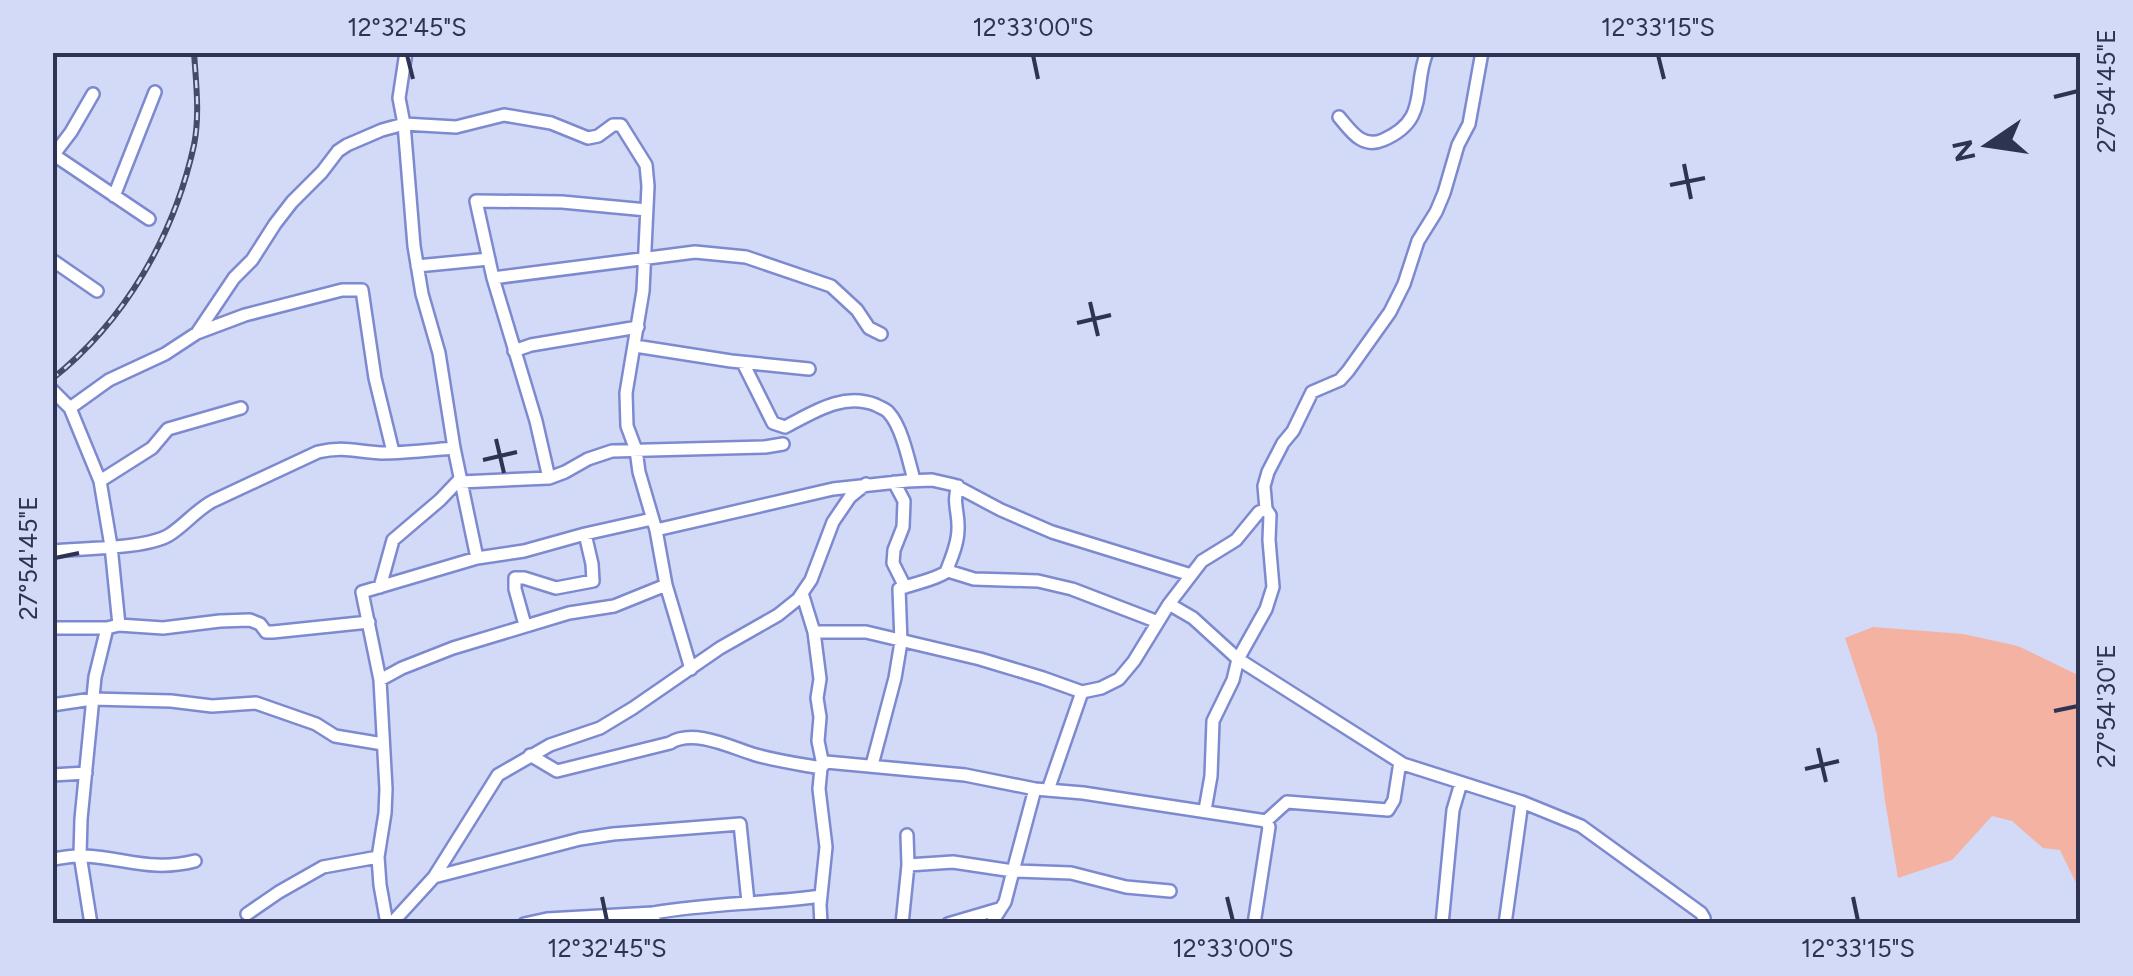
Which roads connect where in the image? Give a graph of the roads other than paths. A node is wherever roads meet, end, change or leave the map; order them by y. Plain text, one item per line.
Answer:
1 (406, 52) edge
2 (1427, 52) edge
3 (1482, 52) edge
4 (154, 92) dead end
5 (93, 94) dead end
6 (1338, 117) dead end
7 (404, 124) junction
8 (53, 156) edge
9 (114, 196) junction
10 (647, 210) junction
11 (149, 219) dead end
12 (489, 259) junction
13 (643, 259) junction
14 (52, 260) edge
15 (417, 266) junction
16 (493, 278) junction
17 (97, 291) dead end
18 (638, 327) junction
19 (197, 333) junction
20 (882, 334) dead end
21 (635, 346) junction
22 (514, 351) junction
23 (744, 362) junction
24 (810, 369) dead end
25 (52, 390) edge
26 (70, 408) junction
27 (241, 408) dead end
28 (783, 444) dead end
29 (454, 448) junction
30 (636, 450) junction
31 (392, 452) junction
32 (549, 478) junction
33 (460, 480) junction
34 (914, 480) junction
35 (100, 481) junction
36 (894, 482) junction
37 (866, 484) junction
38 (958, 486) junction
39 (1266, 509) junction
40 (654, 524) junction
41 (584, 534) junction
42 (111, 546) junction
43 (52, 550) edge
44 (477, 558) junction
45 (948, 571) junction
46 (1192, 575) junction
47 (666, 585) junction
48 (380, 587) junction
49 (905, 587) junction
50 (802, 593) junction
51 (1170, 604) junction
52 (369, 622) junction
53 (1158, 622) junction
54 (526, 625) junction
55 (113, 627) junction
56 (52, 628) edge
57 (814, 632) junction
58 (902, 642) junction
59 (1238, 658) junction
60 (691, 669) junction
61 (380, 680) junction
62 (1082, 692) junction
63 (92, 699) junction
64 (52, 705) edge
65 (383, 744) junction
66 (530, 755) junction
67 (1400, 762) junction
68 (822, 766) junction
69 (872, 766) junction
70 (86, 773) junction
71 (52, 775) edge
72 (1462, 783) junction
73 (1041, 790) junction
74 (1522, 802) junction
75 (1205, 810) junction
76 (1266, 821) junction
77 (907, 835) dead end
78 (80, 856) junction
79 (378, 857) junction
80 (52, 859) edge
81 (195, 861) dead end
82 (908, 865) junction
83 (1013, 872) junction
84 (434, 877) junction
85 (1170, 891) dead end
86 (820, 896) junction
87 (748, 902) junction
88 (999, 910) junction
89 (247, 914) dead end
90 (654, 918) edge
91 (91, 924) edge
92 (389, 924) edge
93 (524, 924) edge
94 (821, 924) edge
95 (902, 924) edge
96 (948, 924) edge
97 (992, 924) edge
98 (1254, 924) edge
99 (1442, 924) edge
100 (1506, 924) edge
101 (1704, 924) edge

1 - 7 street
2 - 6 street
3 - 39 street
4 - 9 street
5 - 8 street
7 - 10 street
7 - 15 street
7 - 19 street
8 - 9 street
9 - 11 street
10 - 12 street
10 - 13 street
12 - 15 street
12 - 16 street
13 - 16 street
13 - 18 street
13 - 20 street
14 - 17 street
15 - 29 street
16 - 22 street
18 - 21 street
18 - 22 street
19 - 26 street
19 - 31 street
21 - 23 street
21 - 30 street
22 - 32 street
23 - 24 street
23 - 34 street
25 - 26 street
26 - 35 street
27 - 35 street
28 - 30 street
29 - 31 street
29 - 33 street
30 - 32 street
30 - 40 street
31 - 42 street
32 - 33 street
33 - 44 street
33 - 48 street
34 - 36 street
34 - 38 street
35 - 42 street
36 - 37 street
36 - 49 street
37 - 40 street
37 - 50 street
38 - 45 street
38 - 46 street
39 - 46 street
39 - 59 street
40 - 41 street
40 - 47 street
41 - 44 street
41 - 54 street
42 - 43 street
42 - 55 street
44 - 48 street
45 - 49 street
45 - 53 street
46 - 51 street
47 - 54 street
47 - 60 street
48 - 52 street
49 - 58 street
50 - 57 street
50 - 60 street
51 - 53 street
51 - 59 street
52 - 55 street
52 - 61 street
53 - 62 street
54 - 61 street
55 - 56 street
55 - 63 street
57 - 58 street
57 - 68 street
58 - 62 street
58 - 69 street
59 - 67 street
59 - 75 street
60 - 66 street
61 - 65 street
62 - 73 street
63 - 64 street
63 - 65 street
63 - 70 street
65 - 79 street
66 - 68 street
66 - 84 street
67 - 72 street
67 - 76 street
68 - 69 street
68 - 86 street
69 - 73 street
70 - 71 street
70 - 78 street
72 - 74 street
72 - 99 street
73 - 75 street
73 - 83 street
74 - 100 street
74 - 101 street
75 - 76 street
76 - 98 street
77 - 82 street
78 - 80 street
78 - 81 street
78 - 91 street
79 - 89 street
79 - 92 street
82 - 83 street
82 - 95 street
83 - 85 street
83 - 88 street
84 - 87 street
84 - 92 street
86 - 87 street
86 - 94 street
87 - 90 street
88 - 96 street
88 - 97 street
90 - 93 street

